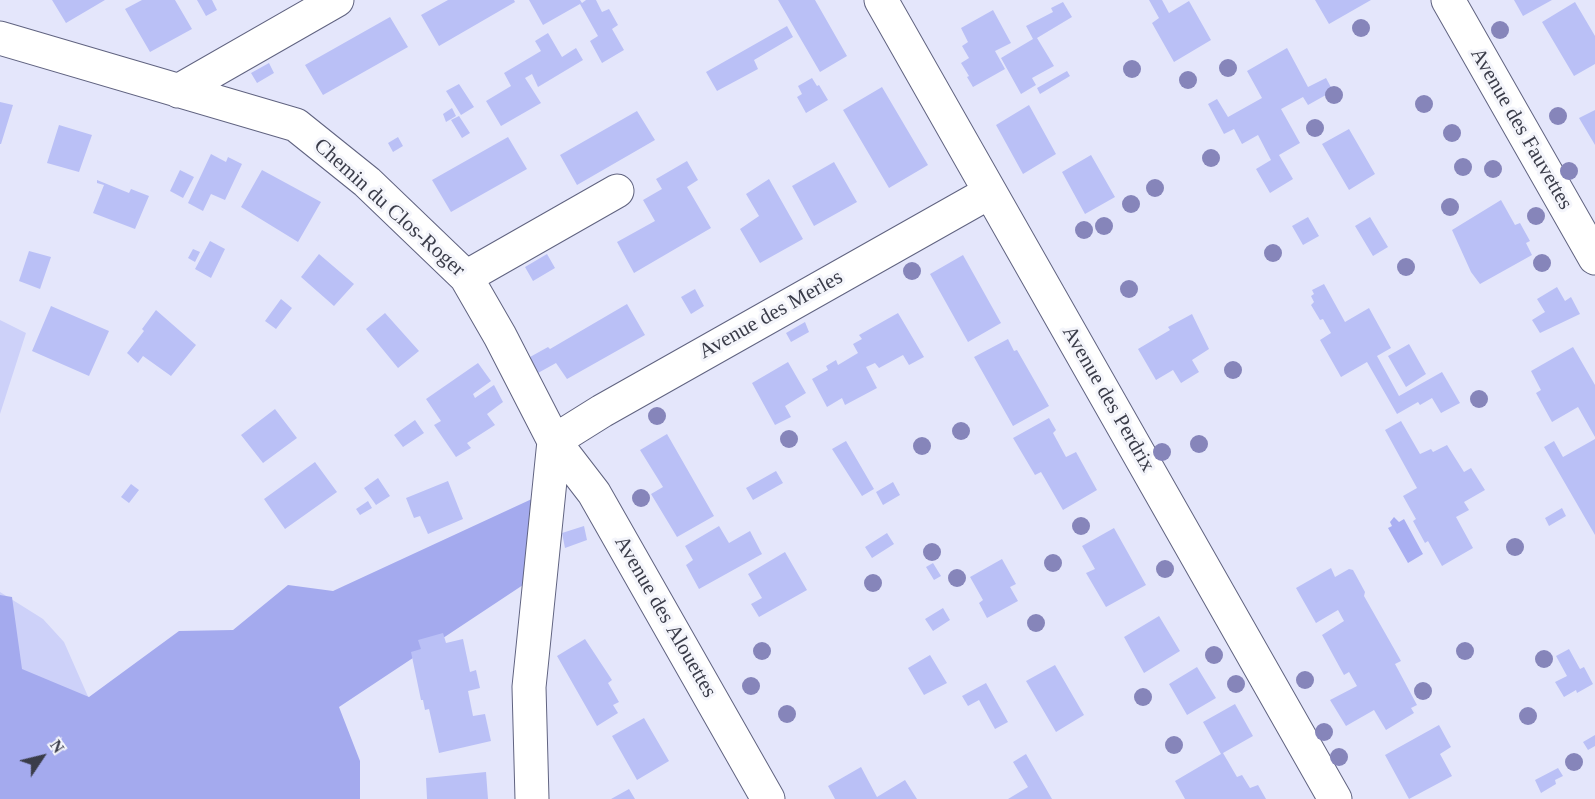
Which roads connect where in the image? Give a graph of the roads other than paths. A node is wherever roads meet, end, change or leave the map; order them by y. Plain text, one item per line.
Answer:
1 (337, 0) edge
2 (881, 0) edge
3 (1448, 0) edge
4 (0, 38) edge
5 (178, 91) junction
6 (617, 192) dead end
7 (990, 192) junction
8 (1595, 258) edge
9 (466, 277) junction
10 (554, 441) junction
11 (532, 799) edge
12 (768, 799) edge
13 (1335, 799) edge

1 - 5 street
2 - 7 street, Avenue des Perdrix
3 - 8 street, Avenue des Fauvettes
4 - 5 street, Chemin du Clos-Roger
5 - 9 street, Chemin du Clos-Roger
6 - 9 street
7 - 10 street, Avenue des Merles
7 - 13 street, Avenue des Perdrix
9 - 10 street, Chemin du Clos-Roger
10 - 11 street
10 - 12 street, Avenue des Alouettes

